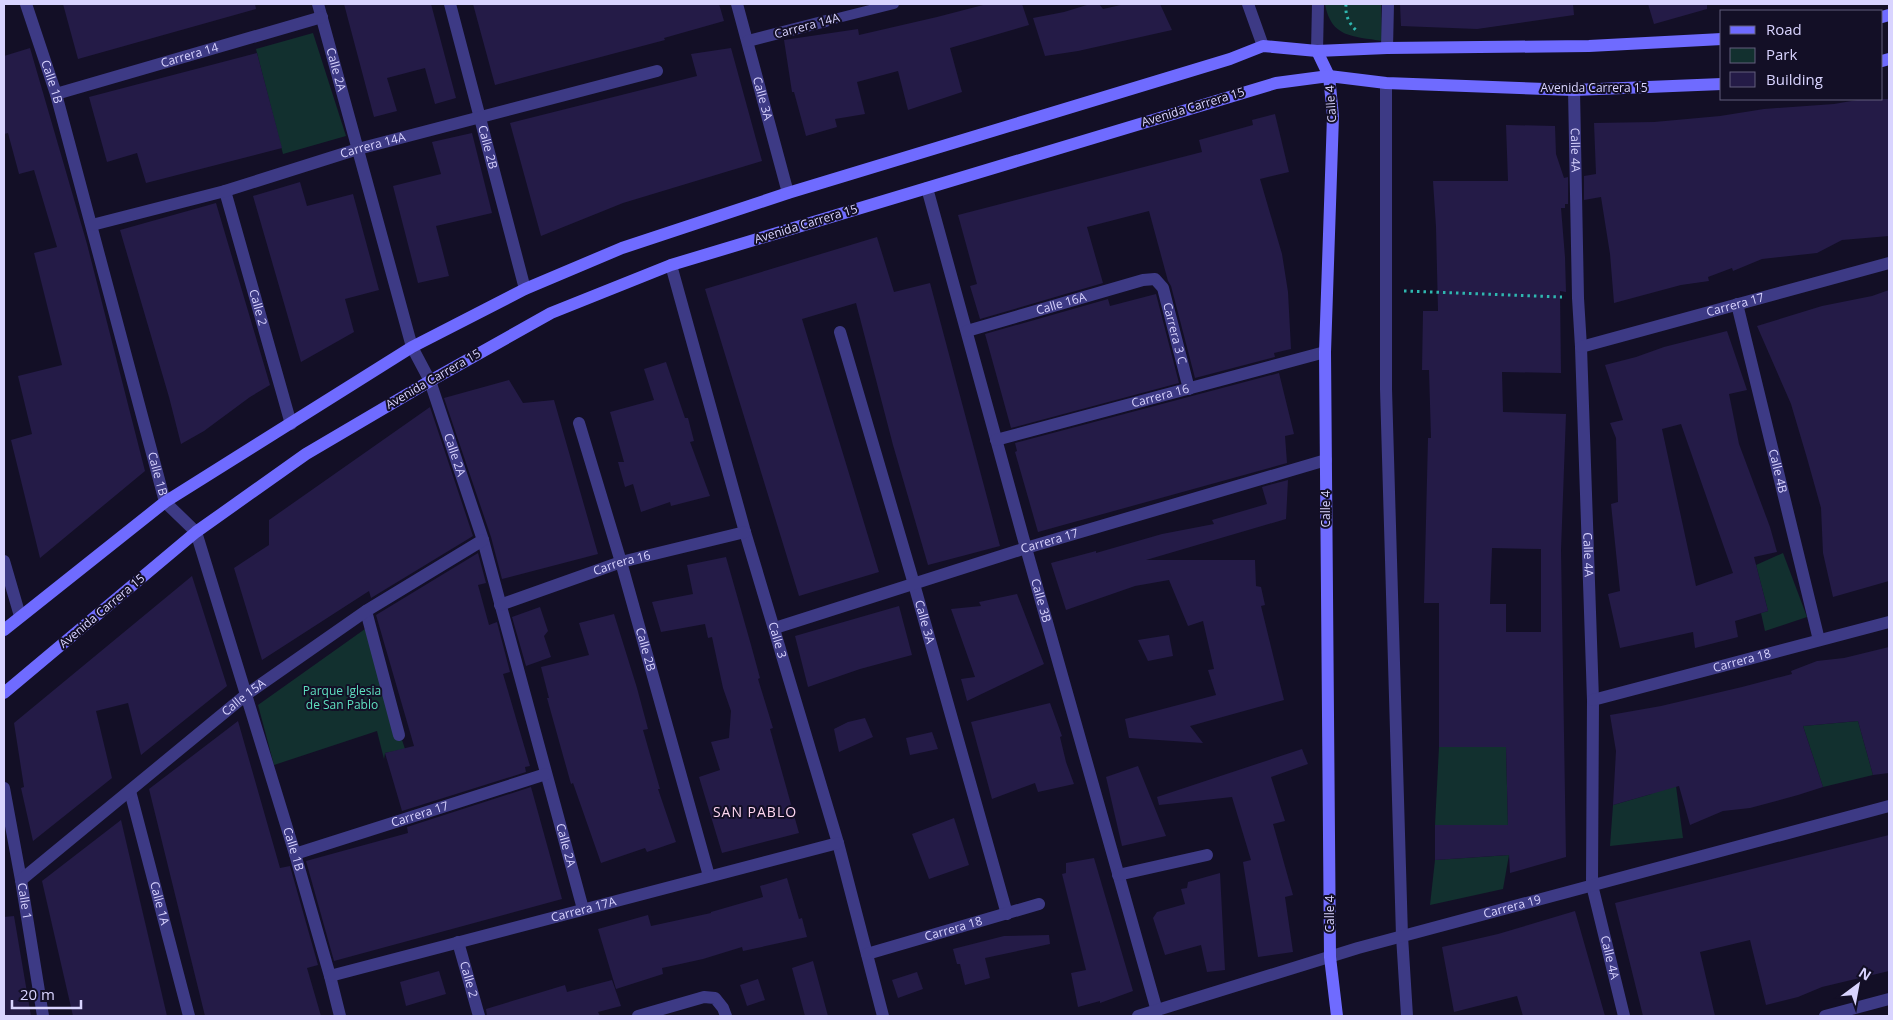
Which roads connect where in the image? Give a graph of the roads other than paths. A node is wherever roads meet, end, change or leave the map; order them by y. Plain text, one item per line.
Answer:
1 (26, 4) edge
2 (318, 4) edge
3 (450, 4) edge
4 (737, 4) edge
5 (894, 4) edge
6 (1248, 4) edge
7 (1318, 4) edge
8 (1388, 4) edge
9 (322, 16) junction
10 (826, 21) joint
11 (1720, 39) edge
12 (748, 41) junction
13 (1387, 43) junction
14 (1263, 46) junction
15 (1317, 52) junction
16 (657, 71) dead end
17 (1329, 76) junction
18 (1386, 83) junction
19 (1720, 84) edge
20 (1574, 90) junction
21 (56, 94) junction
22 (481, 118) junction
23 (358, 149) junction
24 (927, 188) junction
25 (225, 191) junction
26 (788, 193) junction
27 (92, 225) junction
28 (1889, 263) edge
29 (671, 265) junction
30 (1155, 279) joint
31 (525, 289) junction
32 (1737, 304) junction
33 (967, 331) junction
34 (840, 332) dead end
35 (412, 347) junction
36 (1581, 347) junction
37 (1325, 352) junction
38 (430, 380) junction
39 (1189, 389) junction
40 (579, 423) dead end
41 (291, 424) junction
42 (996, 440) junction
43 (1326, 460) junction
44 (166, 502) junction
45 (196, 532) junction
46 (745, 532) junction
47 (483, 540) junction
48 (1026, 548) junction
49 (4, 561) edge
50 (621, 562) junction
51 (914, 584) junction
52 (500, 605) junction
53 (366, 611) junction
54 (20, 616) junction
55 (1889, 622) edge
56 (775, 628) junction
57 (4, 630) edge
58 (1819, 640) junction
59 (4, 692) edge
60 (247, 694) junction
61 (1593, 700) junction
62 (399, 735) dead end
63 (546, 774) junction
64 (4, 788) edge
65 (130, 791) junction
66 (1889, 806) edge
67 (838, 843) junction
68 (295, 854) junction
69 (1207, 855) dead end
70 (1118, 875) junction
71 (710, 876) junction
72 (21, 880) junction
73 (1592, 885) junction
74 (1039, 904) dead end
75 (583, 910) junction
76 (1007, 914) junction
77 (1402, 936) junction
78 (458, 942) junction
79 (866, 954) junction
80 (1330, 957) junction
81 (330, 976) junction
82 (1889, 999) edge
83 (1157, 1011) junction
84 (43, 1016) edge
85 (189, 1016) edge
86 (340, 1016) edge
87 (479, 1016) edge
88 (638, 1016) edge
89 (726, 1016) edge
90 (883, 1016) edge
91 (1138, 1016) edge
92 (1337, 1016) edge
93 (1407, 1016) edge
94 (1624, 1016) edge
95 (1825, 1016) edge

1 - 21 street, Calle 1B
2 - 9 street, Calle 2A
3 - 22 street, Calle 2B
4 - 12 street, Calle 3A
5 - 10 lane, Carrera 14A
6 - 14 street
7 - 15 street, Calle 4
8 - 13 street
9 - 21 street, Carrera 14
9 - 23 street, Calle 2A
10 - 12 street, Carrera 14A
11 - 13 main road
12 - 26 street, Calle 3A
13 - 15 main road
14 - 15 main road
14 - 26 main road
15 - 17 main road, Calle 4
16 - 22 street, Carrera 14A
17 - 18 main road, Avenida Carrera 15
17 - 24 main road, Avenida Carrera 15
17 - 37 main road, Calle 4
18 - 20 main road, Avenida Carrera 15
18 - 77 street
19 - 20 main road, Avenida Carrera 15
20 - 36 street, Calle 4A
21 - 27 street, Calle 1B
22 - 23 street, Carrera 14A
22 - 31 street, Calle 2B
23 - 25 street, Carrera 14A
23 - 35 street, Calle 2A
24 - 29 main road, Avenida Carrera 15
24 - 33 street, Calle 3B
25 - 27 street, Carrera 14A
25 - 41 street, Calle 2
26 - 31 main road
27 - 44 street, Calle 1B
28 - 32 street, Carrera 17
29 - 38 main road, Avenida Carrera 15
29 - 46 street, Calle 3
30 - 33 street, Calle 16A
30 - 39 street, Carrera 3 C
31 - 35 main road
32 - 36 street, Carrera 17
32 - 58 street, Calle 4B
33 - 42 street, Calle 3B
34 - 51 street, Calle 3A
35 - 38 street, Calle 2A
35 - 41 main road
36 - 61 street, Calle 4A
37 - 39 street, Carrera 16
37 - 43 main road, Calle 4
38 - 45 main road, Avenida Carrera 15
38 - 47 street, Calle 2A
39 - 42 street, Carrera 16
40 - 50 street, Calle 2B
41 - 44 main road
42 - 48 street, Calle 3B
43 - 48 street, Carrera 17
43 - 80 main road, Calle 4
44 - 45 street, Calle 1B
44 - 54 main road
45 - 59 main road, Avenida Carrera 15
45 - 60 street, Calle 1B
46 - 50 street, Carrera 16
46 - 56 street, Calle 3
47 - 52 street, Calle 2A
47 - 53 street, Calle 15A
48 - 51 street, Carrera 17
48 - 70 street, Calle 3B
49 - 54 street
50 - 52 street, Carrera 16
50 - 71 street, Calle 2B
51 - 56 street, Carrera 17
51 - 76 street, Calle 3A
52 - 63 street, Calle 2A
53 - 60 street, Calle 15A
53 - 62 street
54 - 57 main road
55 - 58 street, Carrera 18
56 - 67 street, Calle 3
58 - 61 street, Carrera 18
60 - 65 street, Calle 15A
60 - 68 street, Calle 1B
61 - 73 street, Calle 4A
63 - 68 street, Carrera 17
63 - 75 street, Calle 2A
64 - 72 street, Calle 1
65 - 72 street, Calle 15A
65 - 85 street, Calle 1A
66 - 73 street, Carrera 19
67 - 71 street, Carrera 17A
67 - 79 street, Calle 3
68 - 81 street, Calle 1B
69 - 70 street
70 - 83 street, Calle 3B
71 - 75 street, Carrera 17A
72 - 84 street, Calle 1
73 - 77 street, Carrera 19
73 - 94 street, Calle 4A
74 - 76 street, Carrera 18
75 - 78 street, Carrera 17A
76 - 79 street, Carrera 18
77 - 80 street, Carrera 19
77 - 93 street
78 - 81 street, Carrera 17A
78 - 87 street, Calle 2
79 - 90 street, Calle 3
80 - 83 street, Carrera 19
80 - 92 main road, Calle 4
81 - 86 street, Calle 1B
82 - 95 street
83 - 91 street, Carrera 19
88 - 89 street

